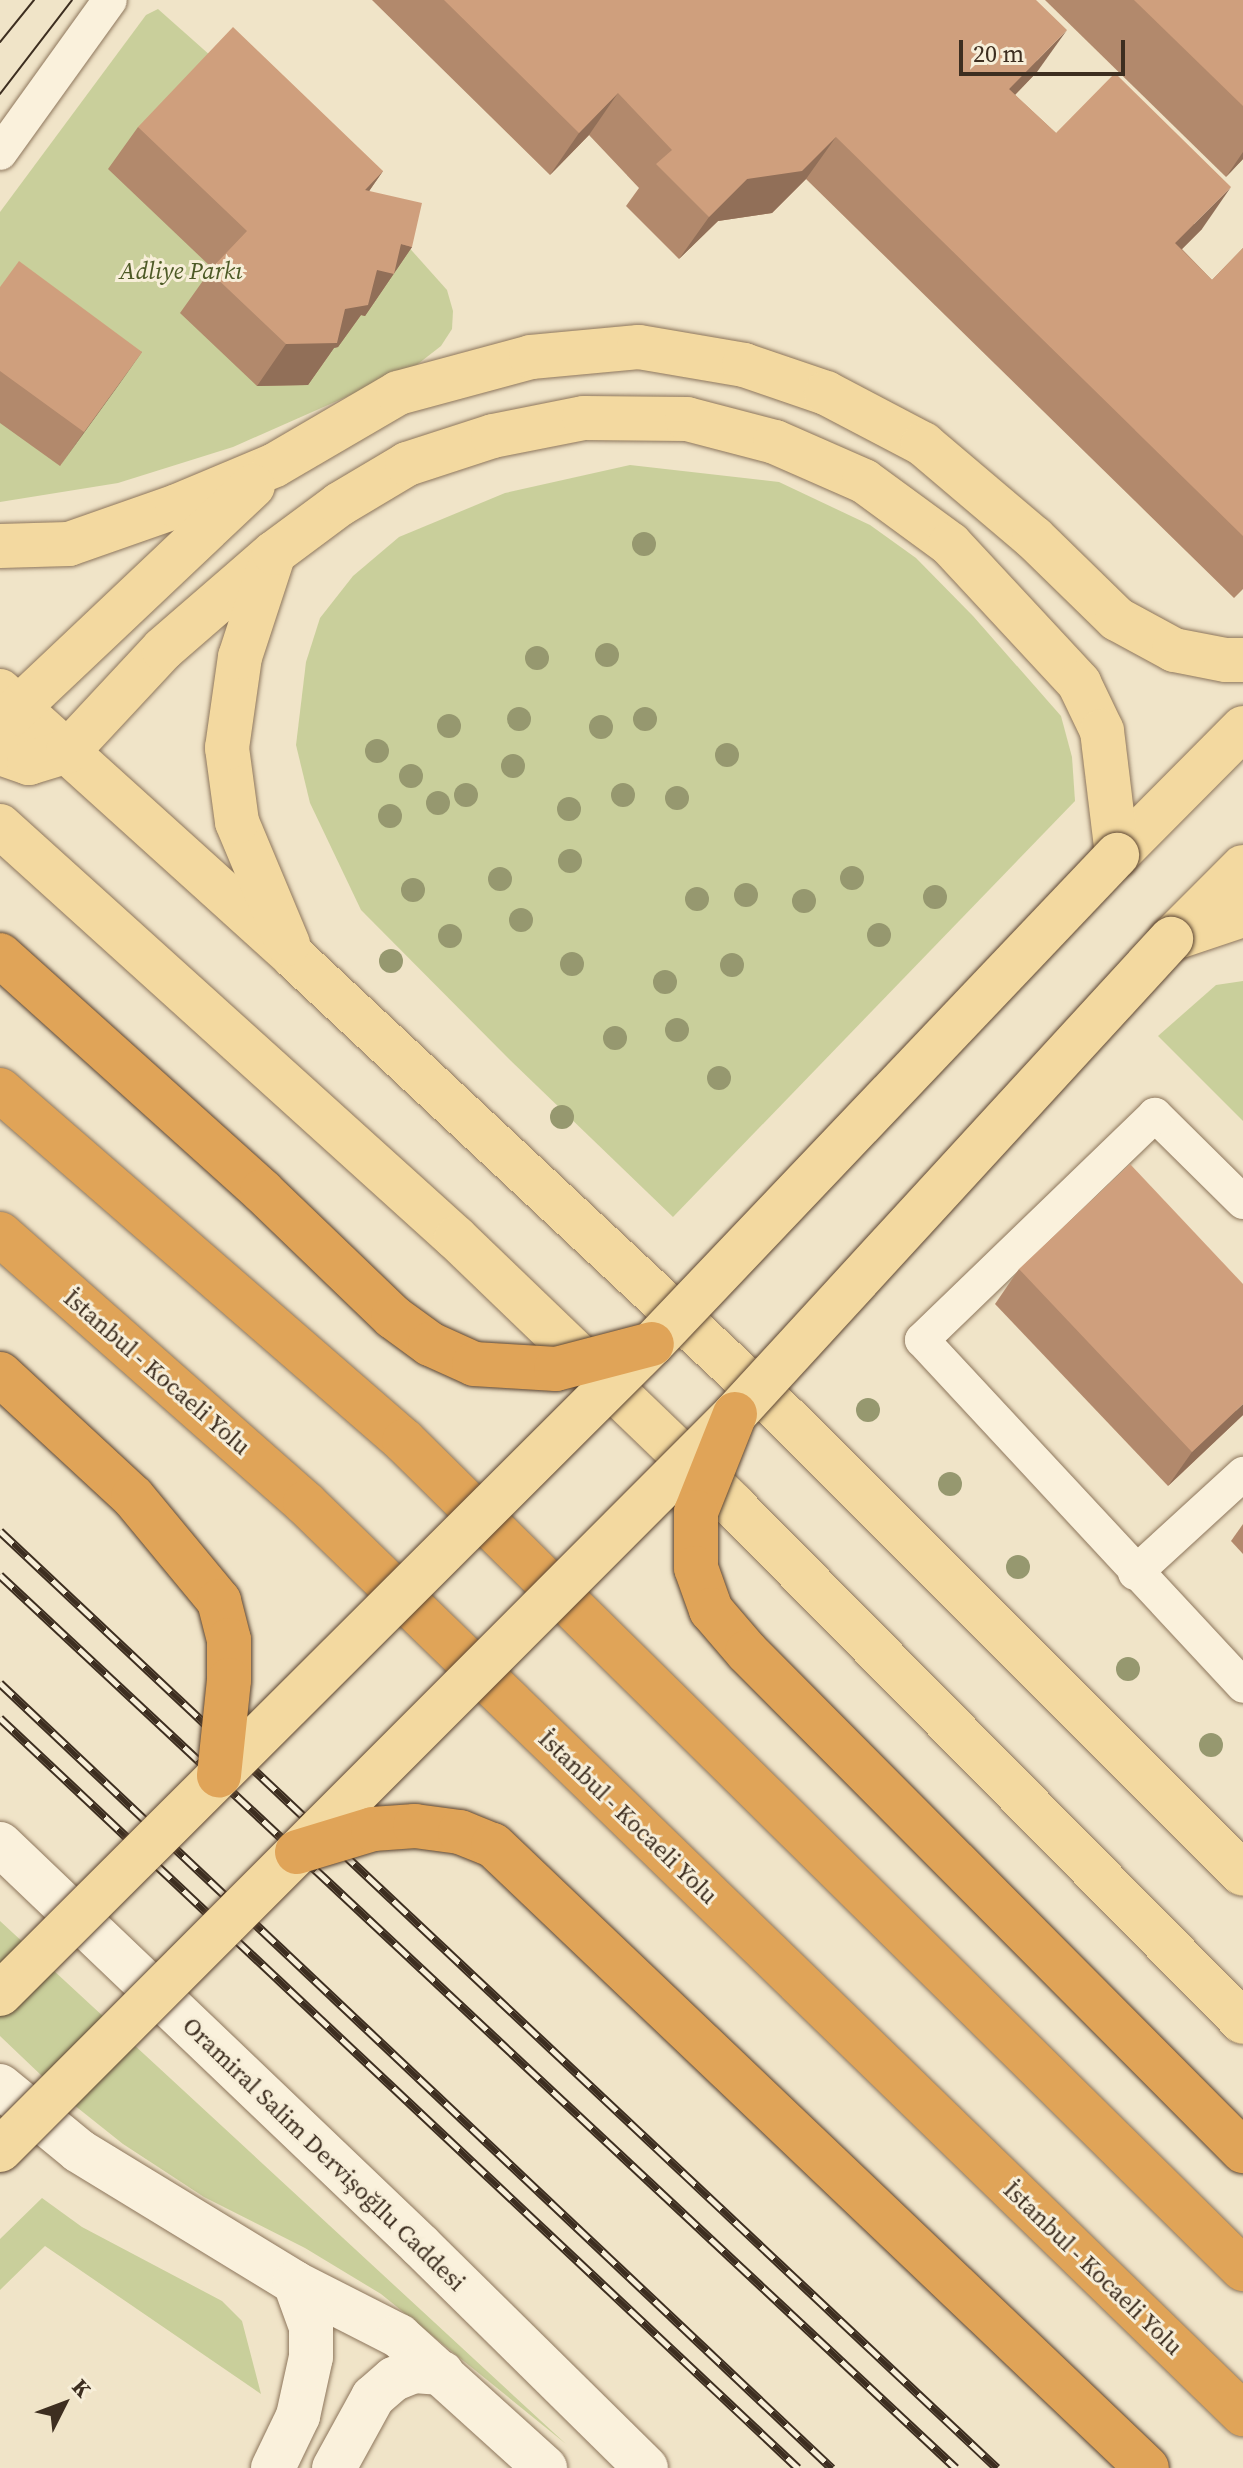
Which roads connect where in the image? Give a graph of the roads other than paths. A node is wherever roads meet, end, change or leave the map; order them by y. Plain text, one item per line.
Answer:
1 (110, 0) edge
2 (0, 153) edge
3 (275, 465) junction
4 (0, 546) edge
5 (274, 553) junction
6 (1243, 660) edge
7 (6, 707) edge
8 (1243, 728) edge
9 (68, 751) junction
10 (0, 753) edge
11 (0, 826) edge
12 (1117, 855) junction
13 (1243, 867) edge
14 (1243, 915) edge
15 (1171, 939) junction
16 (0, 955) edge
17 (294, 957) junction
18 (0, 1090) edge
19 (1243, 1202) edge
20 (0, 1234) edge
21 (652, 1344) junction
22 (0, 1374) edge
23 (735, 1414) junction
24 (1243, 1474) edge
25 (1135, 1573) junction
26 (1243, 1686) edge
27 (219, 1775) junction
28 (0, 1844) edge
29 (297, 1852) junction
30 (1243, 1874) edge
31 (0, 1994) edge
32 (1243, 2022) edge
33 (0, 2086) edge
34 (0, 2150) edge
35 (1243, 2151) edge
36 (1243, 2269) edge
37 (295, 2283) junction
38 (442, 2373) junction
39 (1243, 2414) edge
40 (273, 2468) edge
41 (334, 2468) edge
42 (545, 2468) edge
43 (646, 2468) edge
44 (1147, 2468) edge

1 - 2 lane
3 - 4 main road
3 - 6 main road
3 - 7 main road
5 - 9 main road
5 - 12 main road
5 - 17 main road
7 - 9 main road
8 - 12 main road
9 - 10 main road
9 - 17 main road
11 - 32 main road
12 - 21 main road, bridge
13 - 15 main road
14 - 15 main road
15 - 23 main road, bridge
16 - 21 highway, bridge
17 - 30 main road
18 - 36 highway
19 - 25 lane
20 - 39 highway, İstanbul - Kocaeli Yolu
21 - 27 main road, bridge
22 - 27 highway, bridge
23 - 29 main road, bridge
23 - 35 highway, bridge
24 - 25 lane
25 - 26 lane
27 - 31 main road, bridge
28 - 43 main road, Oramiral Salim Dervişoğllu Caddesi
29 - 34 main road, bridge
29 - 44 highway, bridge
33 - 37 main road
37 - 38 main road
37 - 40 main road
38 - 41 main road
38 - 42 main road

